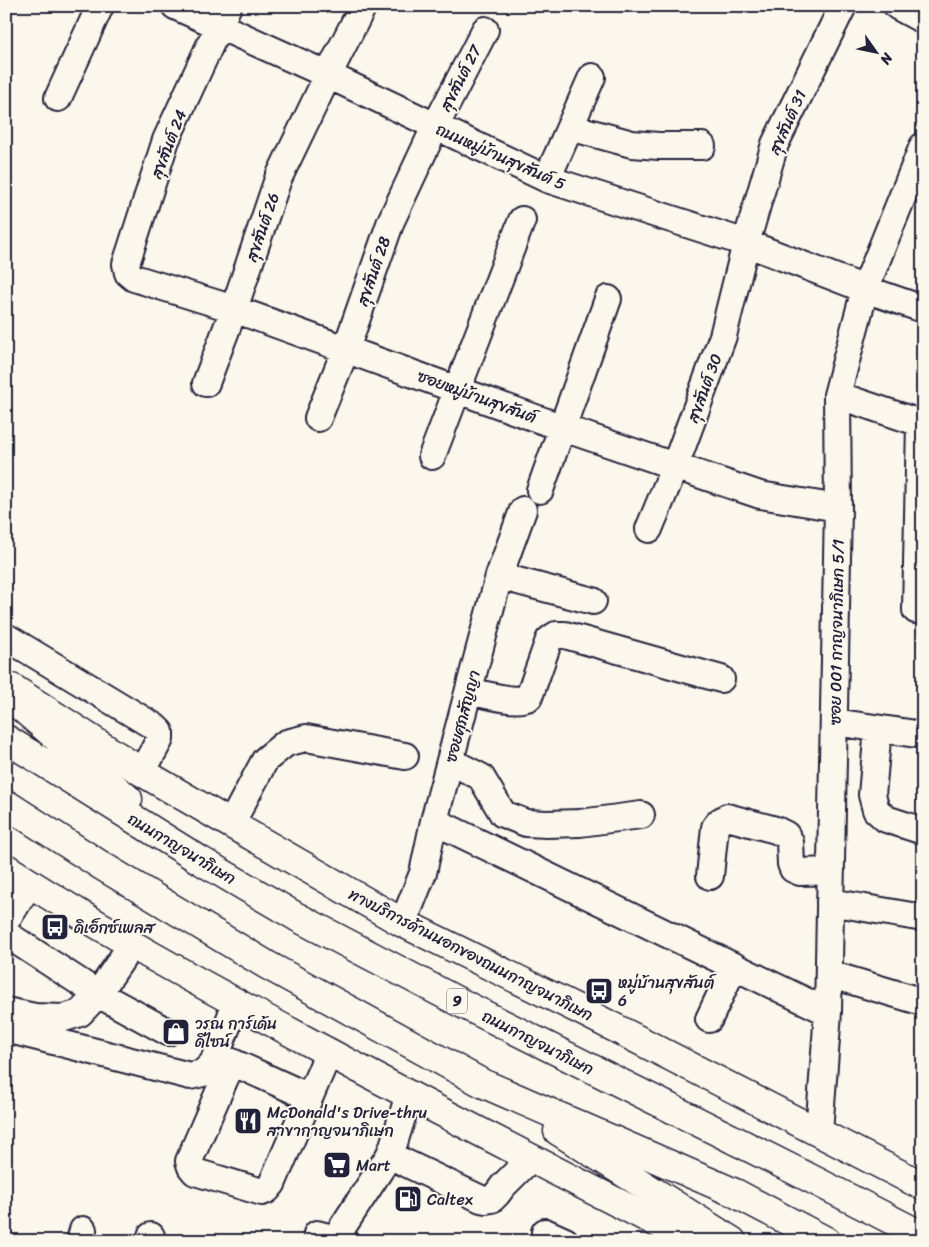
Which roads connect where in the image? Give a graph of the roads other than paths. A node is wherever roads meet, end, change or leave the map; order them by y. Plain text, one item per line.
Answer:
1 (100, 6) edge
2 (175, 6) edge
3 (363, 6) edge
4 (843, 6) edge
5 (897, 6) edge
6 (223, 16) edge
7 (923, 20) edge
8 (484, 30) dead end
9 (328, 75) junction
10 (592, 77) dead end
11 (58, 98) dead end
12 (435, 127) junction
13 (570, 127) junction
14 (702, 146) dead end
15 (923, 146) edge
16 (547, 179) junction
17 (522, 220) dead end
18 (746, 243) junction
19 (126, 264) joint
20 (865, 289) junction
21 (608, 298) dead end
22 (234, 309) junction
23 (923, 309) edge
24 (346, 349) junction
25 (206, 383) dead end
26 (457, 389) junction
27 (837, 395) junction
28 (318, 418) dead end
29 (921, 423) edge
30 (563, 428) junction
31 (432, 456) dead end
32 (675, 466) junction
33 (540, 490) dead end
34 (838, 508) junction
35 (523, 510) dead end
36 (649, 529) dead end
37 (499, 576) junction
38 (593, 601) dead end
39 (916, 610) dead end
40 (6, 637) edge
41 (721, 679) dead end
42 (6, 684) edge
43 (469, 691) junction
44 (6, 694) edge
45 (834, 722) junction
46 (878, 729) junction
47 (923, 735) edge
48 (6, 739) edge
49 (405, 756) dead end
50 (450, 761) junction
51 (142, 772) junction
52 (6, 804) edge
53 (641, 814) dead end
54 (434, 821) junction
55 (231, 824) junction
56 (923, 831) edge
57 (198, 859) junction
58 (6, 868) edge
59 (831, 871) junction
60 (710, 876) dead end
61 (30, 883) junction
62 (830, 902) junction
63 (923, 918) edge
64 (6, 921) edge
65 (403, 923) junction
66 (6, 934) edge
67 (132, 944) junction
68 (734, 966) junction
69 (829, 974) junction
70 (98, 994) junction
71 (923, 1002) edge
72 (236, 1003) junction
73 (6, 1011) edge
74 (828, 1012) junction
75 (709, 1019) dead end
76 (6, 1029) edge
77 (168, 1032) dead end
78 (329, 1052) junction
79 (224, 1059) junction
80 (482, 1084) junction
81 (409, 1095) junction
82 (310, 1097) junction
83 (819, 1132) junction
84 (389, 1156) junction
85 (530, 1159) junction
86 (923, 1186) edge
87 (317, 1234) dead end
88 (923, 1236) edge
89 (680, 1238) edge
90 (732, 1241) edge
91 (826, 1241) edge

1 - 11 street
2 - 6 street, ถนนหมู่บ้านสุขสันต์ 5
3 - 9 street, สุขสันต์ 26
4 - 18 street, สุขสันต์ 31
5 - 7 street
6 - 9 street, ถนนหมู่บ้านสุขสันต์ 5
6 - 19 street, สุขสันต์ 24
8 - 12 street, สุขสันต์ 27
9 - 12 street, ถนนหมู่บ้านสุขสันต์ 5
9 - 22 street, สุขสันต์ 26
10 - 13 street
12 - 16 street, ถนนหมู่บ้านสุขสันต์ 5
12 - 24 street, สุขสันต์ 28
13 - 14 street
13 - 16 street
15 - 20 street, ซอย 001 กาญจนาภิเษก 5/1
16 - 18 street, ถนนหมู่บ้านสุขสันต์ 5
17 - 26 street
18 - 20 street, ถนนหมู่บ้านสุขสันต์ 5
18 - 32 street, สุขสันต์ 30
19 - 22 street, ซอยหมู่บ้านสุขสันต์
20 - 23 street, ถนนหมู่บ้านสุขสันต์ 5
20 - 27 street, ซอย 001 กาญจนาภิเษก 5/1
21 - 30 street
22 - 24 street, ซอยหมู่บ้านสุขสันต์
22 - 25 street, สุขสันต์ 26
24 - 26 street, ซอยหมู่บ้านสุขสันต์
24 - 28 street, สุขสันต์ 28
26 - 30 street, ซอยหมู่บ้านสุขสันต์
26 - 31 street
27 - 29 street
27 - 34 street, ซอย 001 กาญจนาภิเษก 5/1
29 - 39 street
30 - 32 street, ซอยหมู่บ้านสุขสันต์
30 - 33 street
32 - 34 street, ซอยหมู่บ้านสุขสันต์
32 - 36 street, สุขสันต์ 30
34 - 45 street, ซอย 001 กาญจนาภิเษก 5/1
35 - 37 street, ซอยศุภสัญญา
37 - 38 street
37 - 43 street, ซอยศุภสัญญา
40 - 51 street
41 - 43 street
42 - 51 main road, ทางบริการด้านนอกของถนนกาญจนาภิเษก
43 - 50 street, ซอยศุภสัญญา
44 - 57 main road
45 - 46 street
45 - 59 street, ซอย 001 กาญจนาภิเษก 5/1
46 - 47 street
46 - 56 street
48 - 57 main road, ถนนกาญจนาภิเษก / 9
49 - 55 street
50 - 53 street
50 - 54 street, ซอยศุภสัญญา
51 - 55 main road, ทางบริการด้านนอกของถนนกาญจนาภิเษก
52 - 80 main road
54 - 65 street, ซอยศุภสัญญา
54 - 68 street
55 - 65 main road, ทางบริการด้านนอกของถนนกาญจนาภิเษก
57 - 88 main road, ถนนกาญจนาภิเษก / 9
58 - 61 main road
59 - 60 street
59 - 62 street, ซอย 001 กาญจนาภิเษก 5/1
61 - 64 street
61 - 67 main road
62 - 63 street
62 - 69 street, ซอย 001 กาญจนาภิเษก 5/1
65 - 83 main road, ทางบริการด้านนอกของถนนกาญจนาภิเษก
66 - 70 street
67 - 70 street
67 - 72 main road
68 - 74 street
68 - 75 street
69 - 71 street
69 - 74 street, ซอย 001 กาญจนาภิเษก 5/1
70 - 73 street
70 - 77 street
72 - 78 main road
72 - 79 street
74 - 83 street, ซอย 001 กาญจนาภิเษก 5/1
76 - 79 street
78 - 81 main road
78 - 82 street
79 - 82 street
79 - 82 street
80 - 90 main road
80 - 91 main road
81 - 84 street
81 - 85 main road
83 - 86 main road, ทางบริการด้านนอกของถนนกาญจนาภิเษก
84 - 85 street
84 - 87 street
85 - 89 main road

